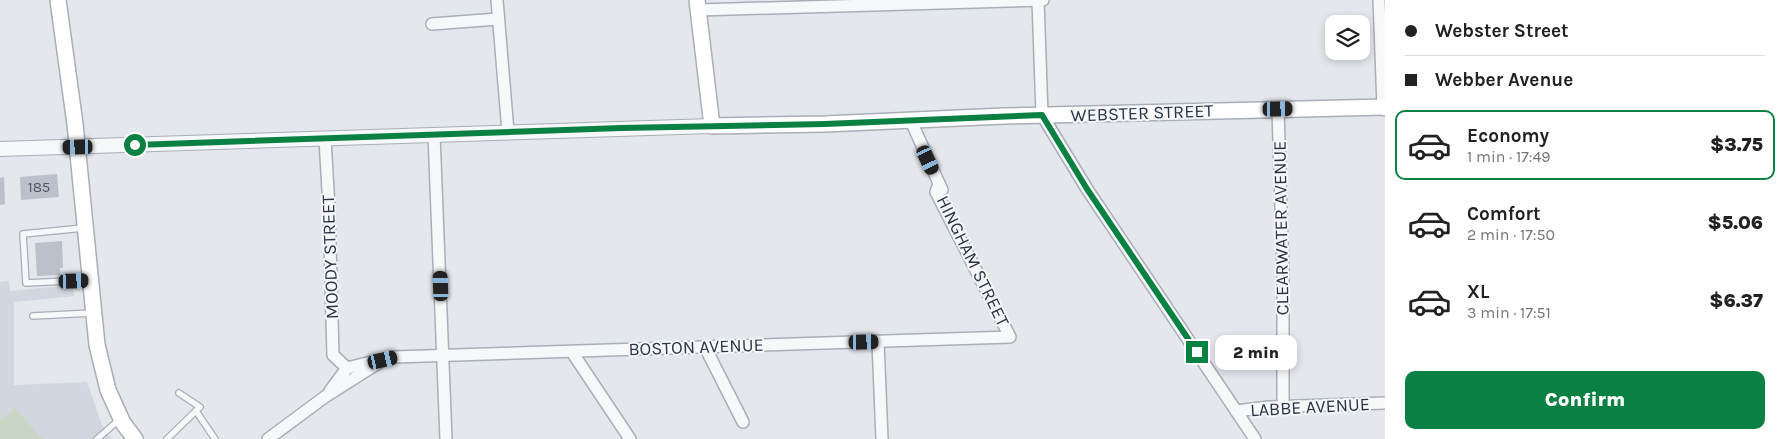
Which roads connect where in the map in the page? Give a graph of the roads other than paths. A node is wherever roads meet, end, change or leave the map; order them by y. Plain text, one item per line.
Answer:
1 (58, 0) edge
2 (497, 0) edge
3 (1038, 0) edge
4 (1043, 0) edge
5 (1379, 0) edge
6 (698, 5) edge
7 (498, 19) junction
8 (432, 24) dead end
9 (1384, 108) edge
10 (1278, 109) junction
11 (1042, 115) junction
12 (911, 121) junction
13 (712, 126) junction
14 (508, 132) junction
15 (434, 135) junction
16 (325, 139) junction
17 (78, 147) junction
18 (0, 149) edge
19 (939, 184) junction
20 (947, 200) dead end
21 (85, 228) junction
22 (90, 280) junction
23 (92, 313) junction
24 (32, 316) dead end
25 (1010, 337) joint
26 (878, 342) junction
27 (705, 346) junction
28 (572, 352) junction
29 (443, 355) junction
30 (383, 360) junction
31 (347, 368) junction
32 (179, 393) dead end
33 (326, 396) junction
34 (1385, 403) edge
35 (1282, 407) junction
36 (196, 411) junction
37 (1236, 411) junction
38 (120, 418) junction
39 (743, 422) dead end
40 (97, 439) edge
41 (135, 439) edge
42 (167, 439) edge
43 (215, 439) edge
44 (268, 439) edge
45 (446, 439) edge
46 (630, 439) edge
47 (882, 439) edge
48 (1255, 439) edge

1 - 17 main road
2 - 7 street
3 - 4 street
3 - 6 street
3 - 11 street
5 - 9 street
6 - 13 main road
7 - 8 street
7 - 14 street
9 - 10 main road, WEBSTER STREET
10 - 11 main road, WEBSTER STREET
10 - 35 street, CLEARWATER AVENUE
11 - 12 main road, WEBSTER STREET
11 - 37 street
12 - 13 main road, WEBSTER STREET
12 - 19 street
13 - 14 street, WEBSTER STREET
14 - 15 street, WEBSTER STREET
15 - 16 street, WEBSTER STREET
15 - 29 street
16 - 17 street, WEBSTER STREET
16 - 31 street, MOODY STREET
17 - 18 street, WEBSTER STREET
17 - 21 main road
19 - 20 street
19 - 25 street, HINGHAM STREET
21 - 22 main road
21 - 22 lane
22 - 23 main road
23 - 24 lane
23 - 38 main road
25 - 26 street, BOSTON AVENUE
26 - 27 street, BOSTON AVENUE
26 - 47 street
27 - 28 street, BOSTON AVENUE
27 - 39 street
28 - 29 street, BOSTON AVENUE
28 - 46 street
29 - 30 street, BOSTON AVENUE
29 - 45 street
30 - 31 street, BOSTON AVENUE
30 - 33 street, BOSTON AVENUE
31 - 33 street, BOSTON AVENUE
32 - 36 lane
33 - 44 street, BOSTON AVENUE
34 - 35 street, LABBE AVENUE
35 - 37 street, LABBE AVENUE
36 - 42 lane
36 - 43 lane
37 - 48 street
38 - 40 lane
38 - 41 main road

